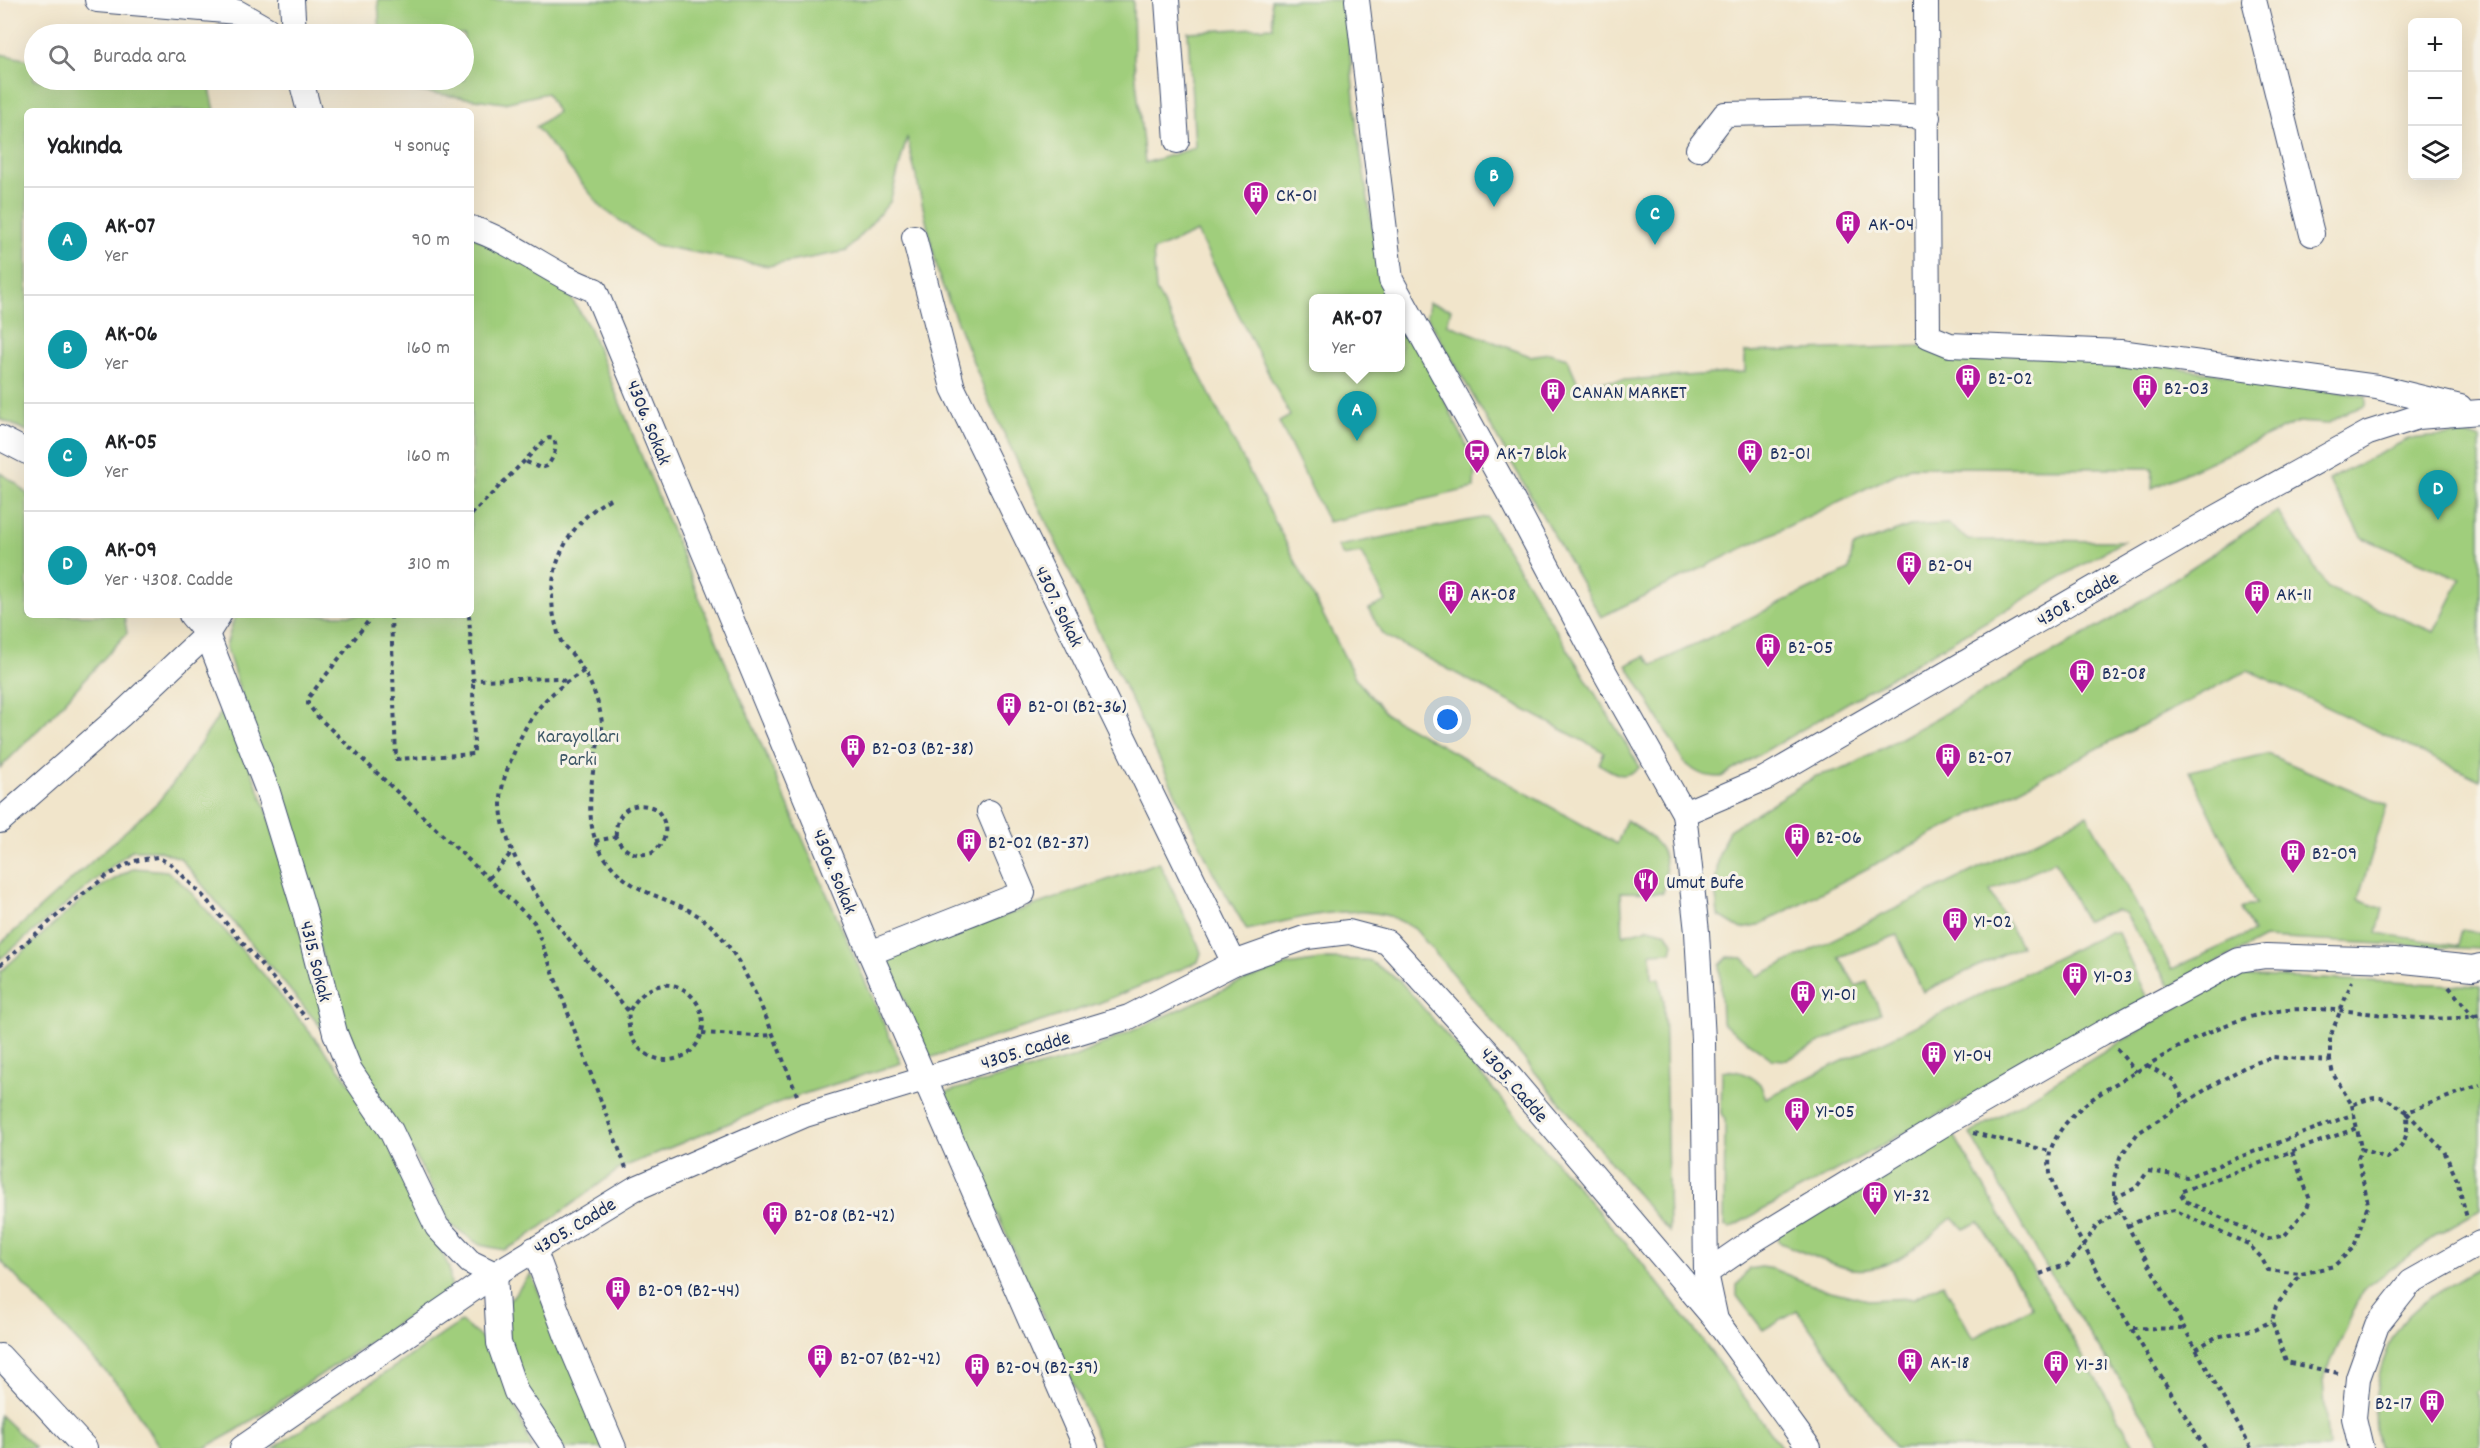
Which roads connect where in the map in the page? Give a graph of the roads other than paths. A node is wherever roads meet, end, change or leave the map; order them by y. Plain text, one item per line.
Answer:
1 (97, 0) edge
2 (292, 0) edge
3 (1167, 0) edge
4 (1356, 0) edge
5 (1926, 0) edge
6 (2254, 0) edge
7 (258, 24) edge
8 (293, 24) edge
9 (304, 90) edge
10 (308, 108) edge
11 (1928, 117) junction
12 (1177, 141) dead end
13 (1698, 149) dead end
14 (474, 229) edge
15 (2312, 234) dead end
16 (914, 237) dead end
17 (1399, 294) edge
18 (1405, 305) edge
19 (2480, 412) edge
20 (0, 438) edge
21 (24, 450) edge
22 (198, 618) edge
23 (213, 625) edge
24 (988, 812) dead end
25 (1684, 813) junction
26 (0, 820) edge
27 (870, 953) junction
28 (1234, 963) junction
29 (2480, 966) edge
30 (925, 1079) junction
31 (2480, 1243) edge
32 (534, 1249) junction
33 (1706, 1273) junction
34 (495, 1274) junction
35 (1716, 1320) junction
36 (0, 1356) edge
37 (536, 1423) junction
38 (85, 1448) edge
39 (242, 1448) edge
40 (540, 1448) edge
41 (554, 1448) edge
42 (614, 1448) edge
43 (1086, 1448) edge
44 (1809, 1448) edge
45 (2361, 1448) edge

1 - 7 street
2 - 8 street
3 - 12 street
4 - 17 street
5 - 11 street
6 - 15 street
9 - 10 street
11 - 13 street
11 - 19 street
14 - 27 street, 4306. Sokak
16 - 28 street, 4307. Sokak
18 - 25 street
19 - 25 street, 4308. Cadde
20 - 21 street
22 - 23 street, 4315. Sokak
23 - 26 street
23 - 34 street, 4315. Sokak
24 - 27 street
25 - 33 street
27 - 30 street, 4306. Sokak
28 - 30 street, 4305. Cadde
28 - 35 street, 4305. Cadde
29 - 33 street
30 - 32 street, 4305. Cadde
30 - 43 street, 4306. Sokak
31 - 45 street
32 - 34 street, 4305. Cadde
32 - 42 street
33 - 35 street
34 - 37 street
34 - 39 street, 4305. Cadde
35 - 44 street, 4305. Cadde
36 - 38 street
37 - 40 street
37 - 41 street

